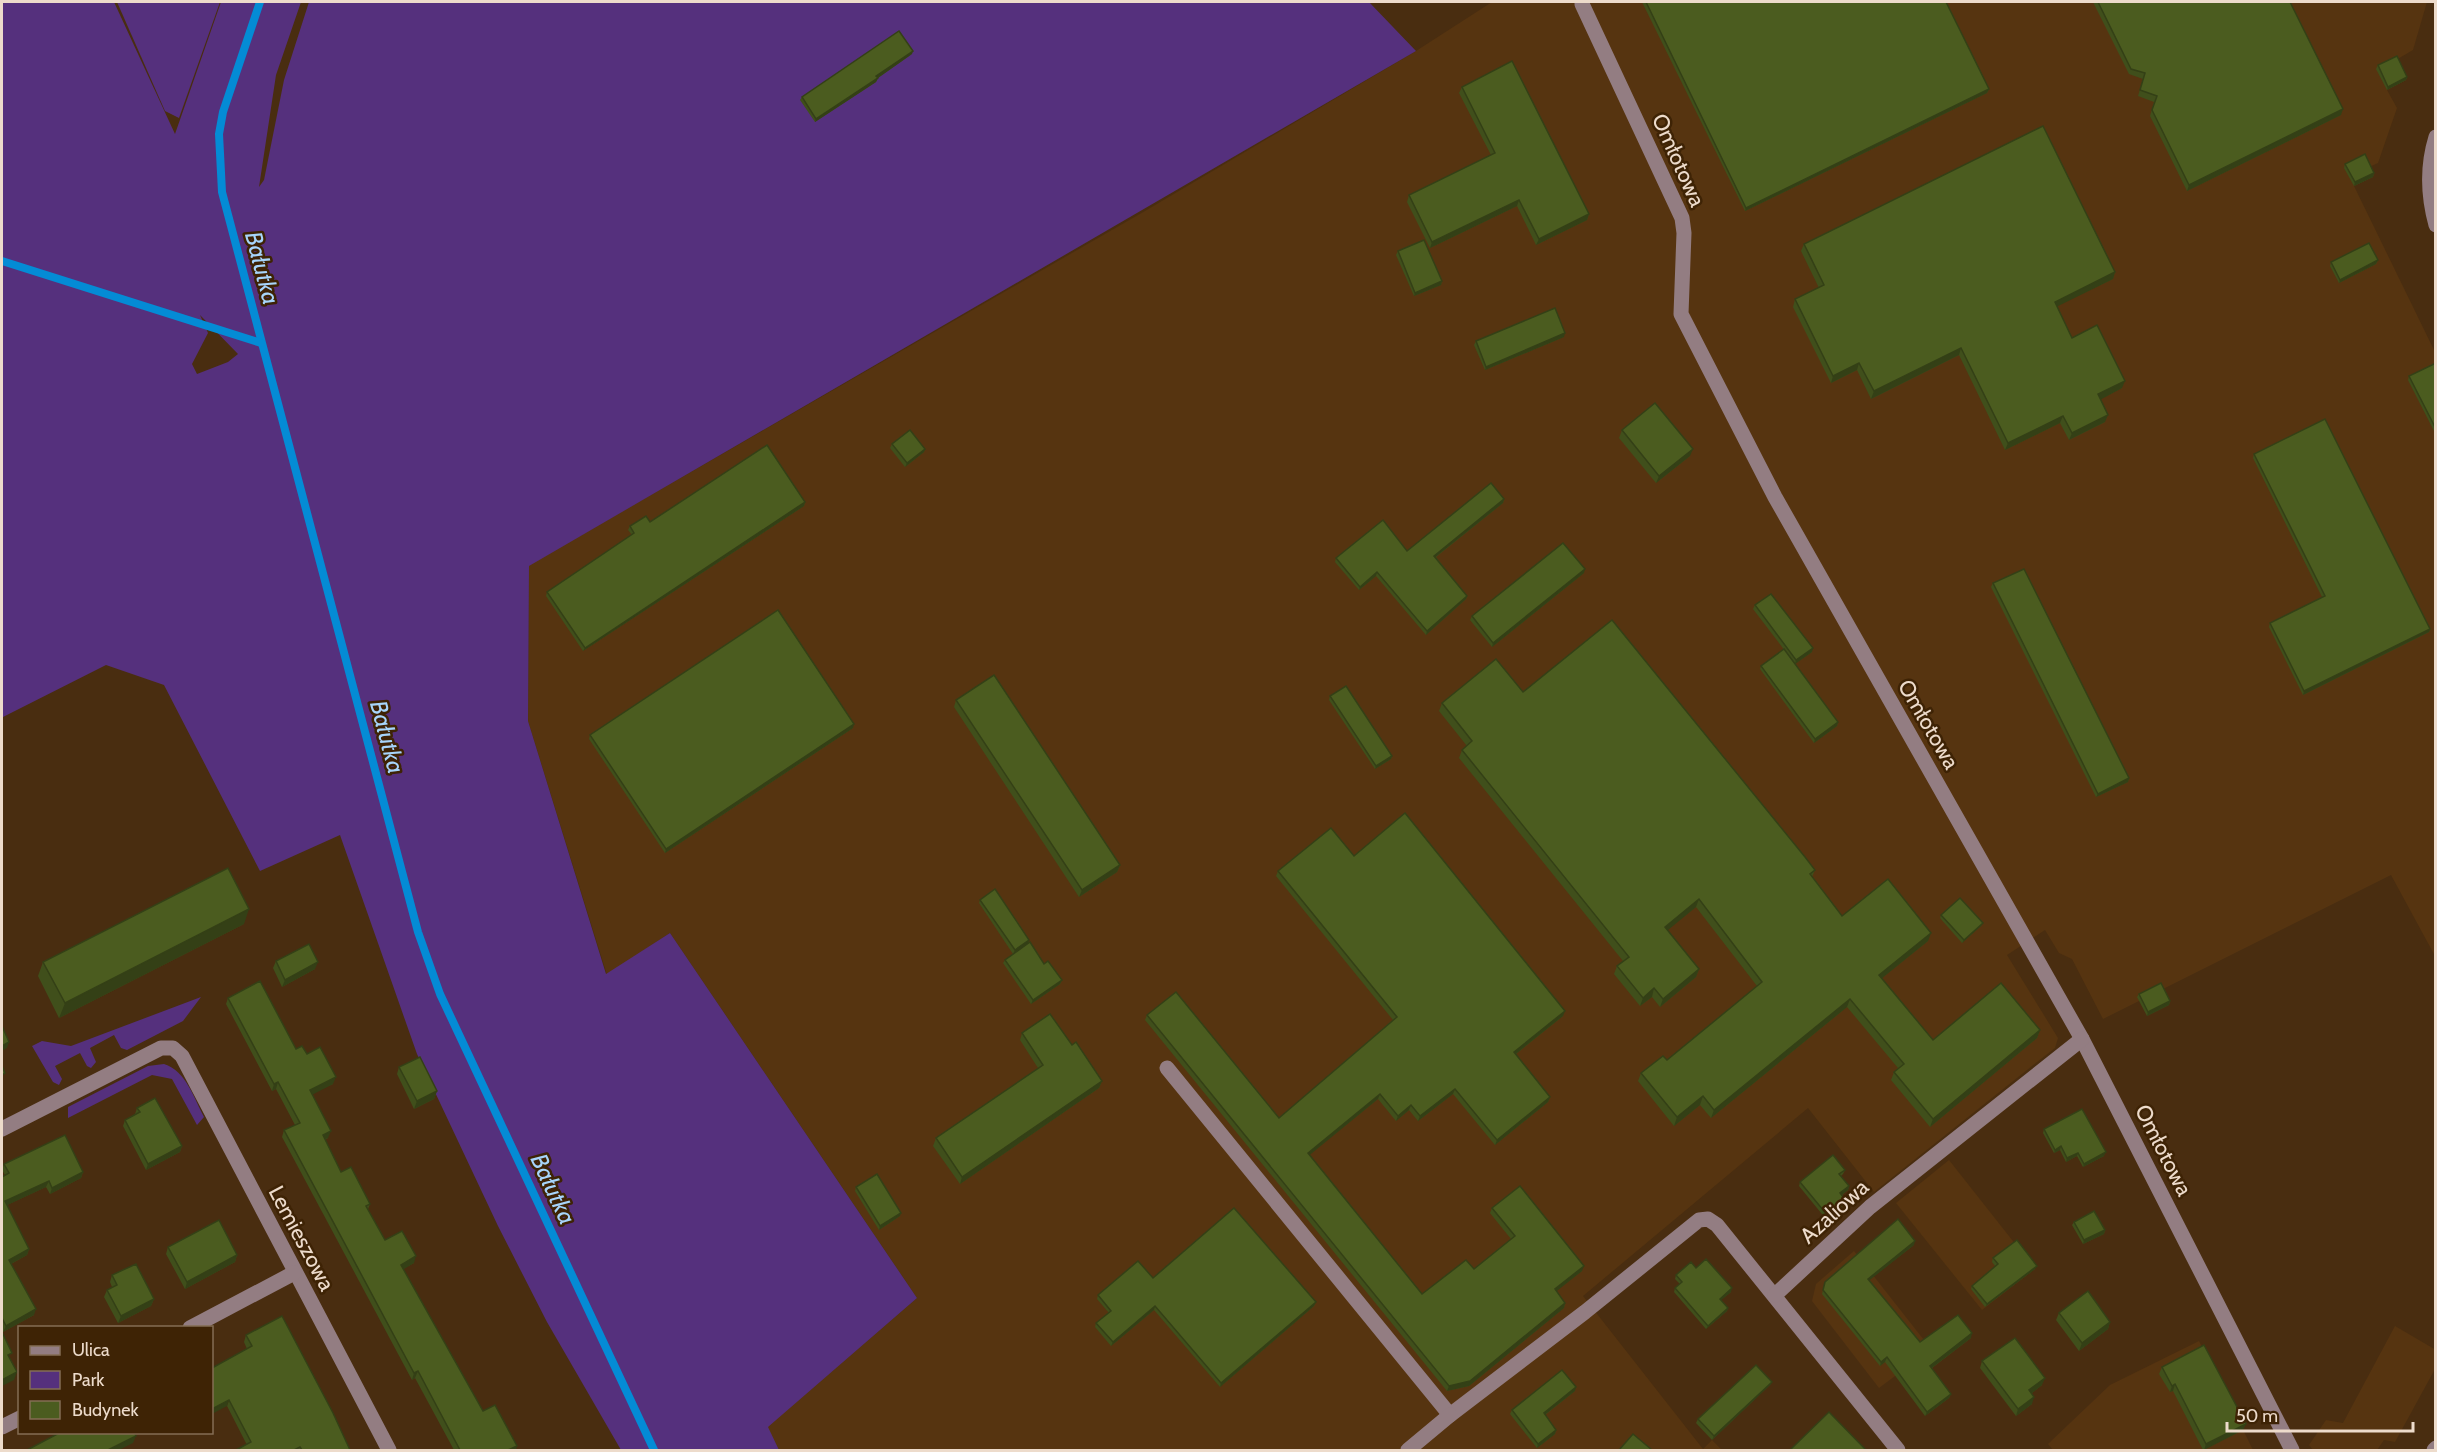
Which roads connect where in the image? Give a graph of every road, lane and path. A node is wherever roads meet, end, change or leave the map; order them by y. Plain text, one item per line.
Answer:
1 (1582, 4) dead end
2 (2436, 137) edge
3 (2436, 225) edge
4 (2082, 1039) junction
5 (1167, 1068) dead end
6 (2, 1129) edge
7 (294, 1273) junction
8 (1775, 1295) junction
9 (194, 1326) edge
10 (1450, 1414) junction
11 (18, 1419) edge
12 (2, 1428) edge
13 (389, 1450) edge
14 (1408, 1450) edge
15 (1898, 1450) edge
16 (2292, 1450) edge

1 - 4 street, Omłotowa
2 - 3 street
4 - 8 street, Azaliowa
4 - 16 street, Omłotowa
5 - 10 street
6 - 7 street, Lemieszowa
7 - 9 street
7 - 13 street, Lemieszowa
8 - 10 street
8 - 15 street
10 - 14 street
11 - 12 street

